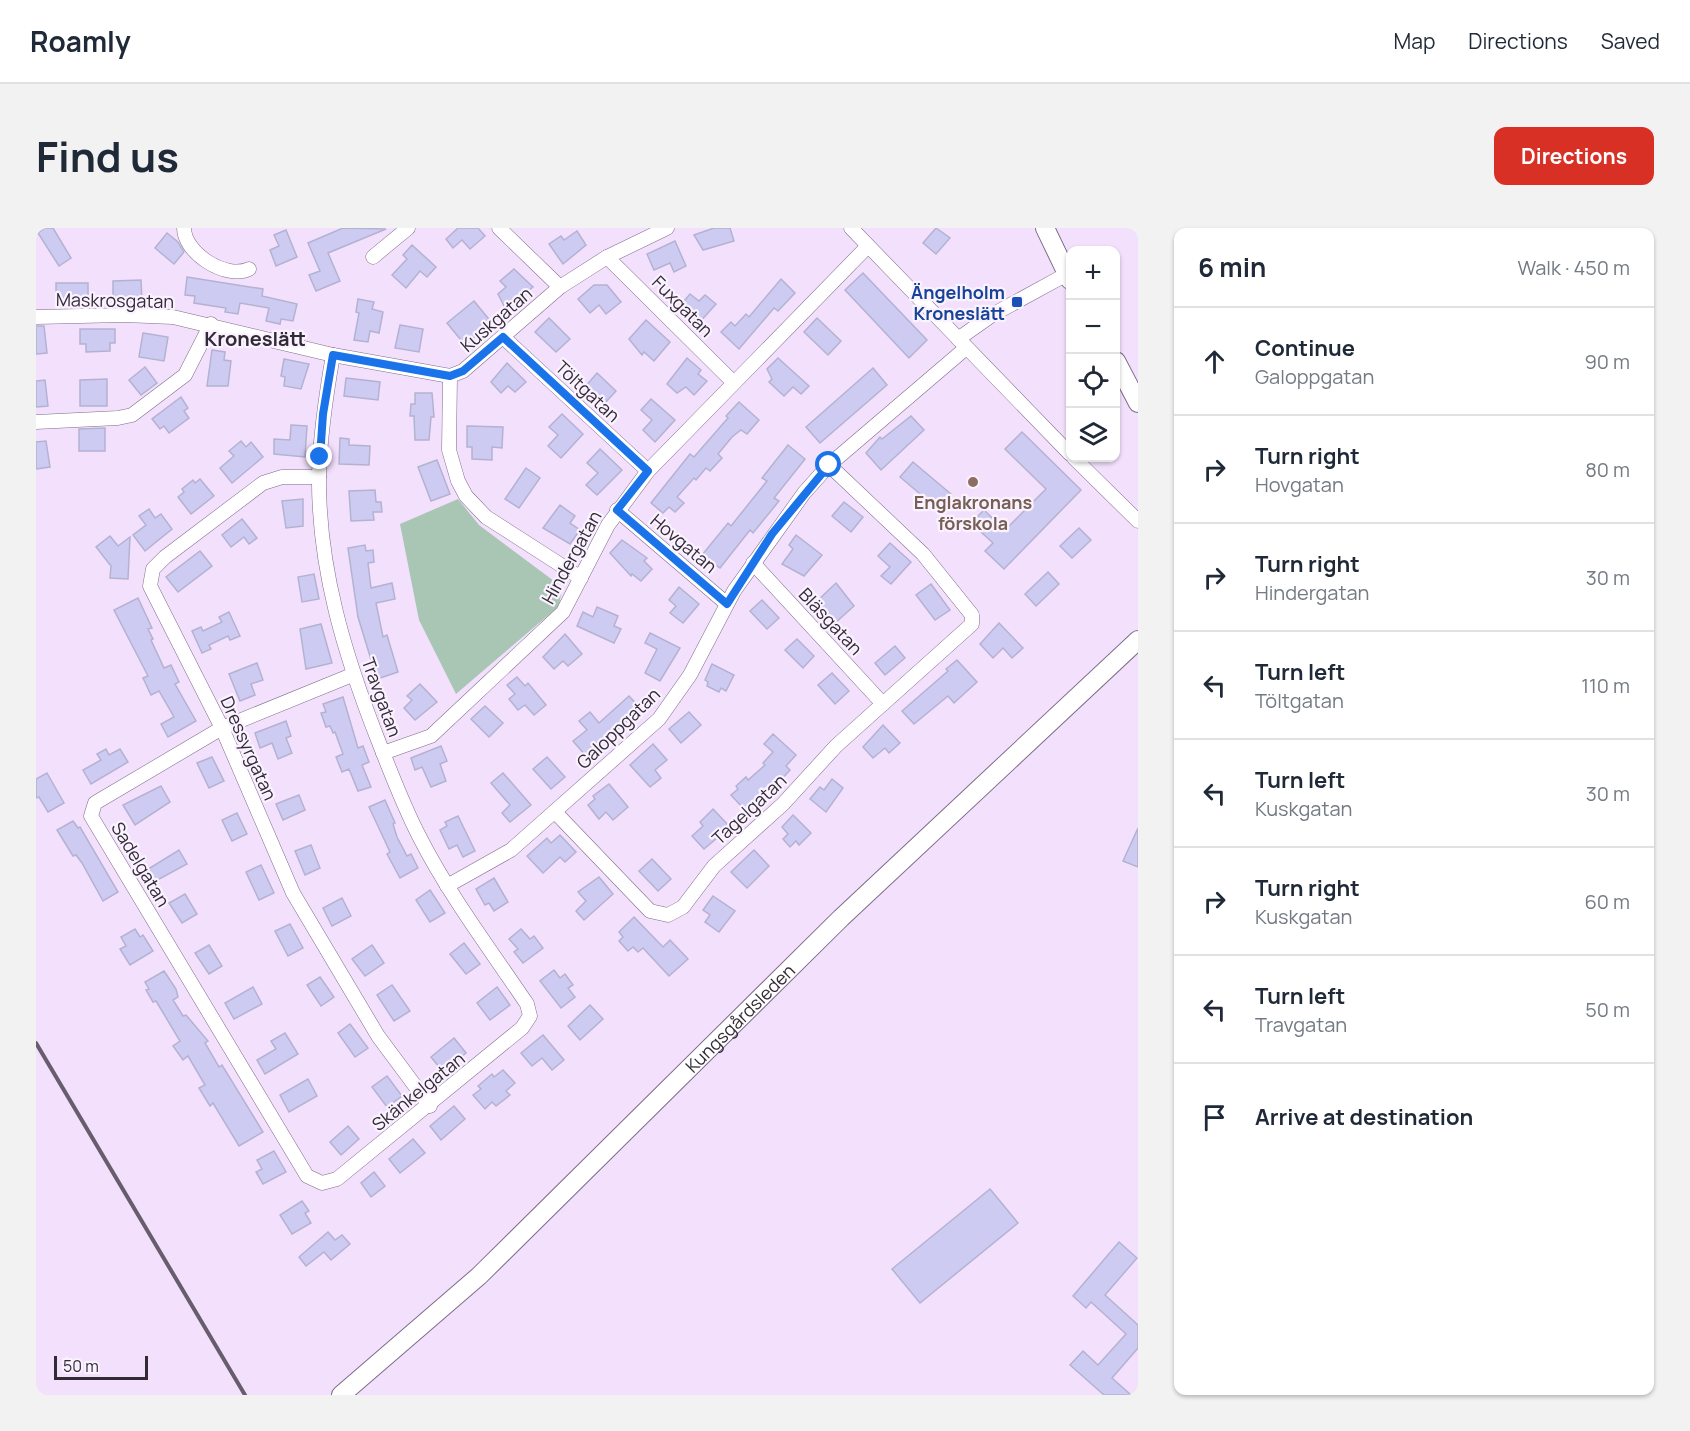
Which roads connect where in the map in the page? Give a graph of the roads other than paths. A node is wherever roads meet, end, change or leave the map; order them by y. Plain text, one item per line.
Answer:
1 (184, 228) edge
2 (408, 228) edge
3 (499, 228) edge
4 (668, 228) edge
5 (850, 228) edge
6 (1045, 228) edge
7 (868, 246) junction
8 (373, 257) dead end
9 (607, 257) junction
10 (249, 269) dead end
11 (1066, 271) edge
12 (1066, 278) edge
13 (560, 287) junction
14 (37, 314) edge
15 (211, 324) junction
16 (503, 337) junction
17 (962, 344) junction
18 (333, 355) junction
19 (1120, 369) edge
20 (450, 376) junction
21 (733, 382) junction
22 (1138, 403) edge
23 (36, 422) edge
24 (1066, 449) edge
25 (1078, 462) edge
26 (829, 465) junction
27 (648, 471) junction
28 (319, 477) junction
29 (617, 510) junction
30 (1138, 521) edge
31 (753, 563) junction
32 (581, 578) junction
33 (727, 604) junction
34 (1138, 640) edge
35 (352, 675) junction
36 (883, 704) junction
37 (222, 728) junction
38 (383, 753) junction
39 (555, 812) junction
40 (447, 886) junction
41 (530, 1016) joint
42 (430, 1106) junction
43 (322, 1183) joint
44 (341, 1395) edge

1 - 10 street
2 - 8 street
3 - 13 street
4 - 9 street, Kuskgatan
5 - 7 street
6 - 11 main road
7 - 17 street
7 - 21 street, Hindergatan
9 - 13 street, Kuskgatan
9 - 21 street, Fuxgatan
12 - 17 street, Galoppgatan
13 - 16 street, Kuskgatan
14 - 15 street, Maskrosgatan
15 - 18 street, Maskrosgatan
15 - 23 street
16 - 20 street, Kuskgatan
16 - 27 street, Töltgatan
17 - 24 street
17 - 26 street, Galoppgatan
18 - 20 street
18 - 28 street, Travgatan
19 - 22 main road
20 - 32 street
21 - 27 street, Hindergatan
25 - 30 street
26 - 31 street, Galoppgatan
26 - 36 street, Tagelgatan
27 - 29 street, Hindergatan
28 - 35 street, Travgatan
28 - 37 street, Dressyrgatan
29 - 32 street, Hindergatan
29 - 33 street, Hovgatan
31 - 33 street, Galoppgatan
31 - 36 street, Bläsgatan
32 - 38 street, Hindergatan
33 - 39 street, Galoppgatan
34 - 44 main road, Kungsgårdsleden
35 - 37 street, Sadelgatan
35 - 38 street, Travgatan
36 - 39 street, Tagelgatan
37 - 42 street, Dressyrgatan
37 - 43 street, Sadelgatan
38 - 40 street, Travgatan
39 - 40 street, Galoppgatan
40 - 41 street, Travgatan
41 - 42 street, Skänkelgatan
42 - 43 street, Skänkelgatan

